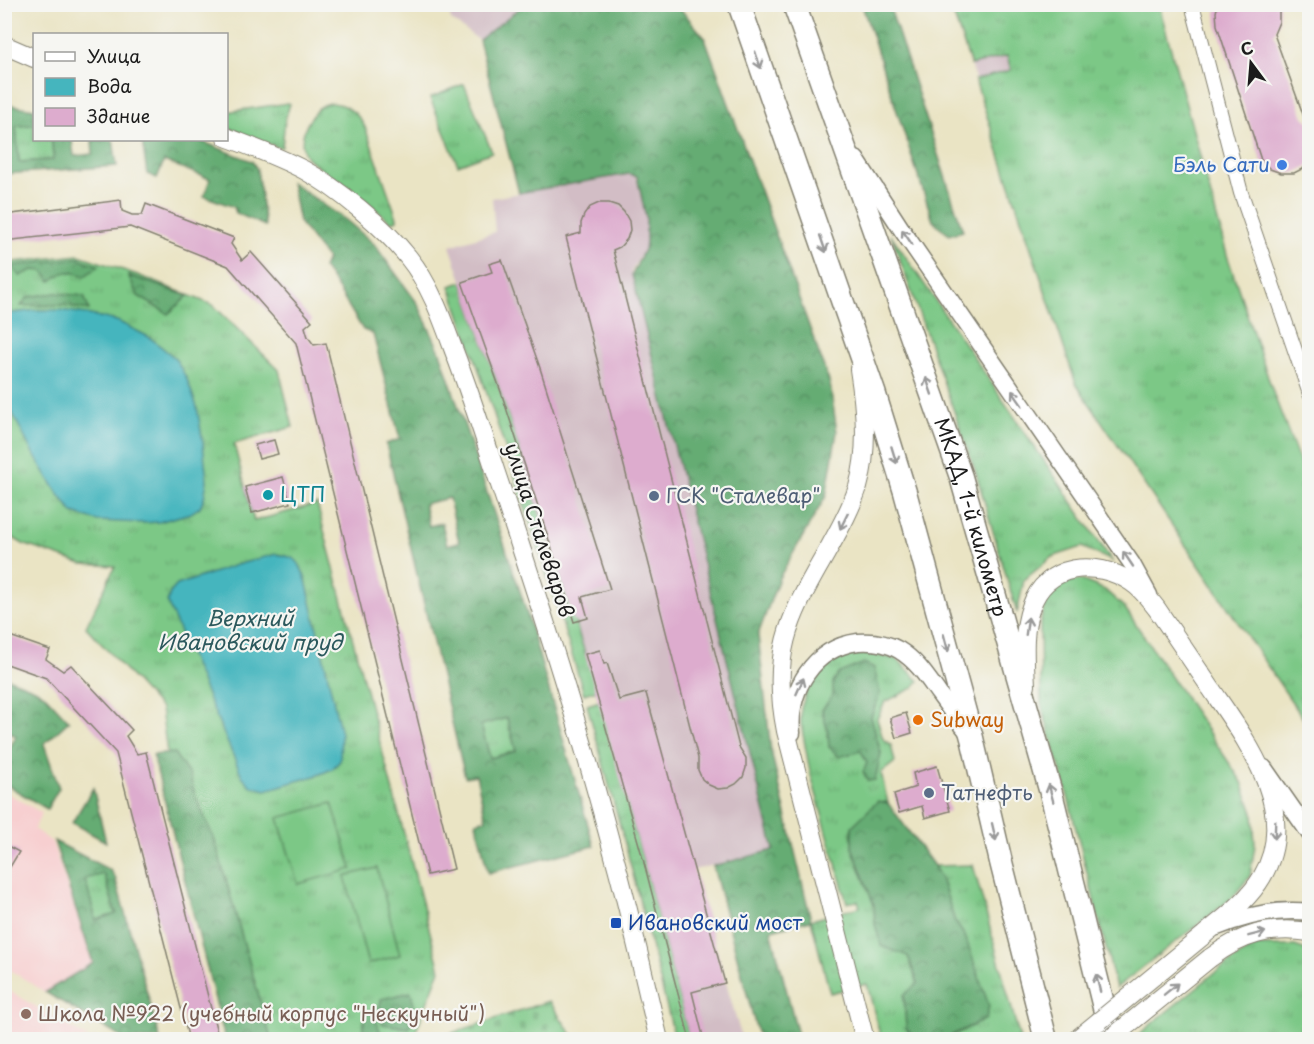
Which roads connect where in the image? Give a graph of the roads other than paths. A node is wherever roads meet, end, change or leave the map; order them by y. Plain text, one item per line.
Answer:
1 (739, 4) edge
2 (794, 4) edge
3 (1192, 4) edge
4 (4, 45) edge
5 (33, 58) edge
6 (840, 135) junction
7 (228, 138) edge
8 (842, 300) junction
9 (1310, 394) edge
10 (1157, 609) junction
11 (1026, 705) junction
12 (1243, 736) junction
13 (972, 738) junction
14 (795, 764) junction
15 (1310, 834) edge
16 (1310, 912) edge
17 (1310, 932) edge
18 (1204, 935) junction
19 (659, 1040) edge
20 (865, 1040) edge
21 (1046, 1040) edge
22 (1076, 1040) edge
23 (1111, 1040) edge

1 -> 8 highway
2 - 6 highway, МКАД, 1-й километр
3 - 9 street
4 - 5 main road
10 -> 6 street
11 -> 6 highway, МКАД, 1-й километр
7 - 19 main road, улица Сталеваров
8 -> 13 highway
8 -> 14 main road
11 -> 10 main road
10 - 12 main road
23 -> 11 highway, МКАД, 1-й километр
12 - 15 street
12 -> 18 main road
14 -> 13 street
13 -> 21 highway
14 - 20 main road
16 - 18 street
23 -> 17 main road, bridge
18 - 22 main road, bridge

